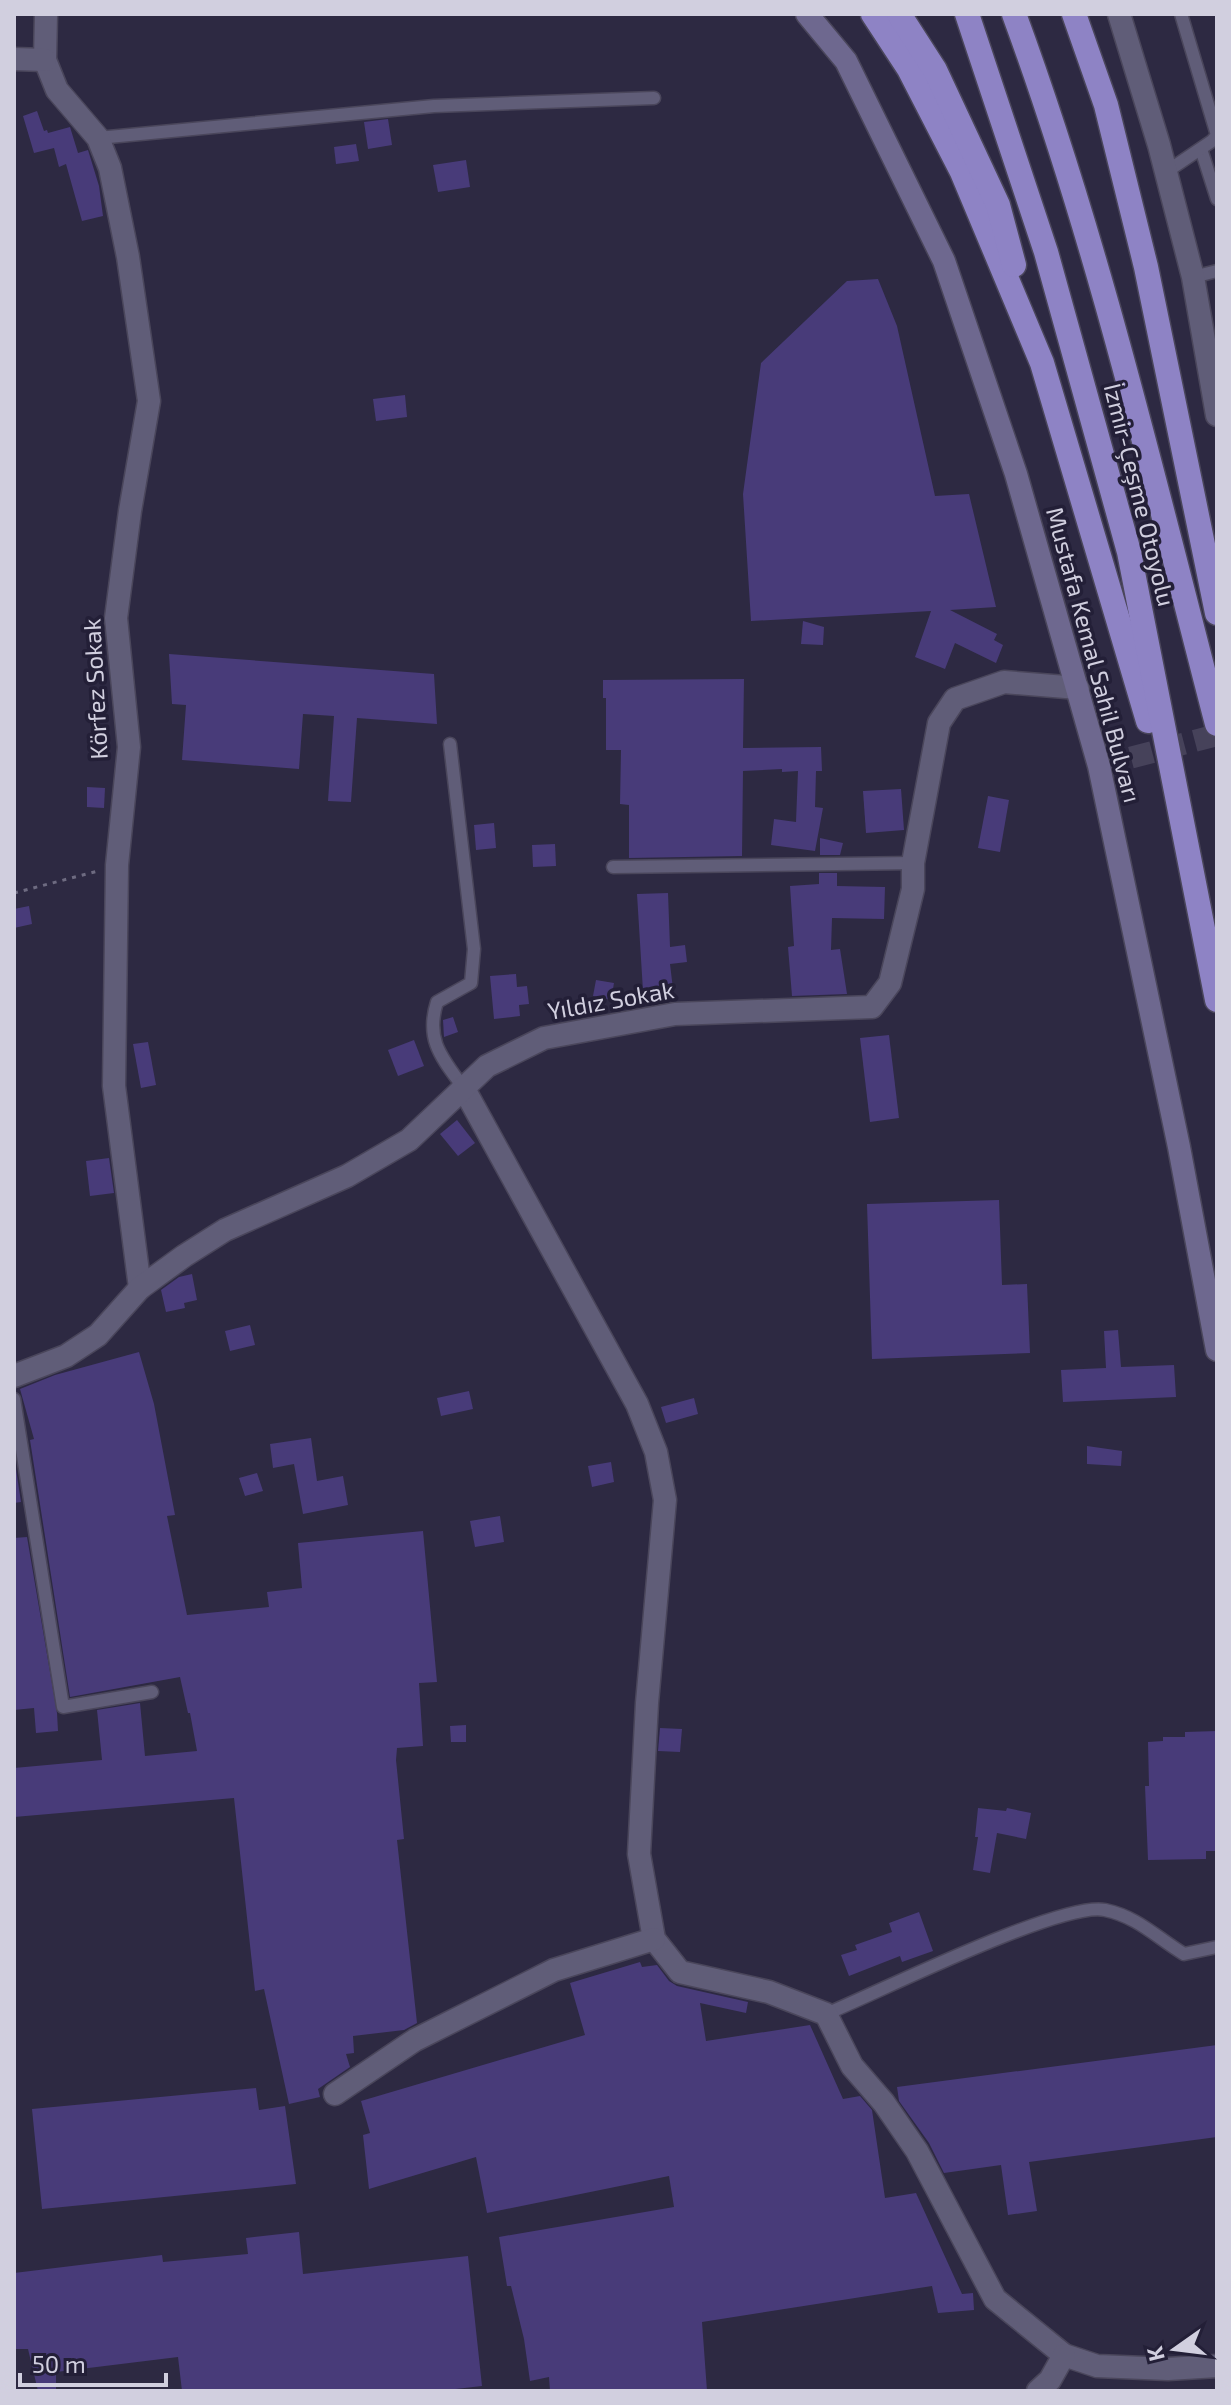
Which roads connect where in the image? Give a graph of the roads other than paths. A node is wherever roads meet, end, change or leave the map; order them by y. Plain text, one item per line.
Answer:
1 (46, 14) edge
2 (807, 14) edge
3 (873, 14) edge
4 (899, 14) edge
5 (967, 14) edge
6 (1014, 14) edge
7 (1074, 14) edge
8 (1119, 14) edge
9 (1181, 14) edge
10 (14, 59) edge
11 (45, 60) junction
12 (654, 98) dead end
13 (1217, 135) edge
14 (98, 138) junction
15 (1201, 149) junction
16 (1166, 172) junction
17 (1217, 199) edge
18 (1217, 271) edge
19 (1193, 277) junction
20 (1042, 363) junction
21 (1217, 415) edge
22 (1217, 613) edge
23 (1078, 688) junction
24 (1217, 724) edge
25 (450, 744) dead end
26 (1184, 836) junction
27 (913, 863) junction
28 (613, 867) dead end
29 (1217, 1000) edge
30 (463, 1087) junction
31 (140, 1288) junction
32 (1217, 1350) edge
33 (14, 1376) edge
34 (14, 1399) edge
35 (152, 1692) dead end
36 (654, 1939) junction
37 (1217, 1947) edge
38 (826, 2014) junction
39 (335, 2094) dead end
40 (1064, 2355) junction
41 (1217, 2366) edge
42 (1038, 2391) edge

1 - 11 street, Körfez Sokak
2 - 23 main road, Mustafa Kemal Sahil Bulvarı
3 - 20 highway
4 - 20 highway
5 - 26 highway, İzmir-Çeşme Otoyolu
6 - 24 highway, İzmir-Çeşme Otoyolu
7 - 22 highway
8 - 16 street
9 - 13 lane
10 - 11 street
11 - 14 street, Körfez Sokak
12 - 14 lane
13 - 15 lane
14 - 31 street, Körfez Sokak
15 - 16 lane
15 - 17 lane
16 - 19 street
18 - 19 lane
19 - 21 street
20 - 26 highway
23 - 27 street, Yıldız Sokak
23 - 32 main road, Mustafa Kemal Sahil Bulvarı
25 - 30 lane
26 - 29 highway, İzmir-Çeşme Otoyolu
27 - 28 lane
27 - 30 street, Yıldız Sokak
30 - 31 street, Yıldız Sokak
30 - 36 street
31 - 33 street, Yıldız Sokak
34 - 35 lane
36 - 38 street
36 - 39 street
37 - 38 lane
38 - 40 street
40 - 41 street
40 - 42 street

